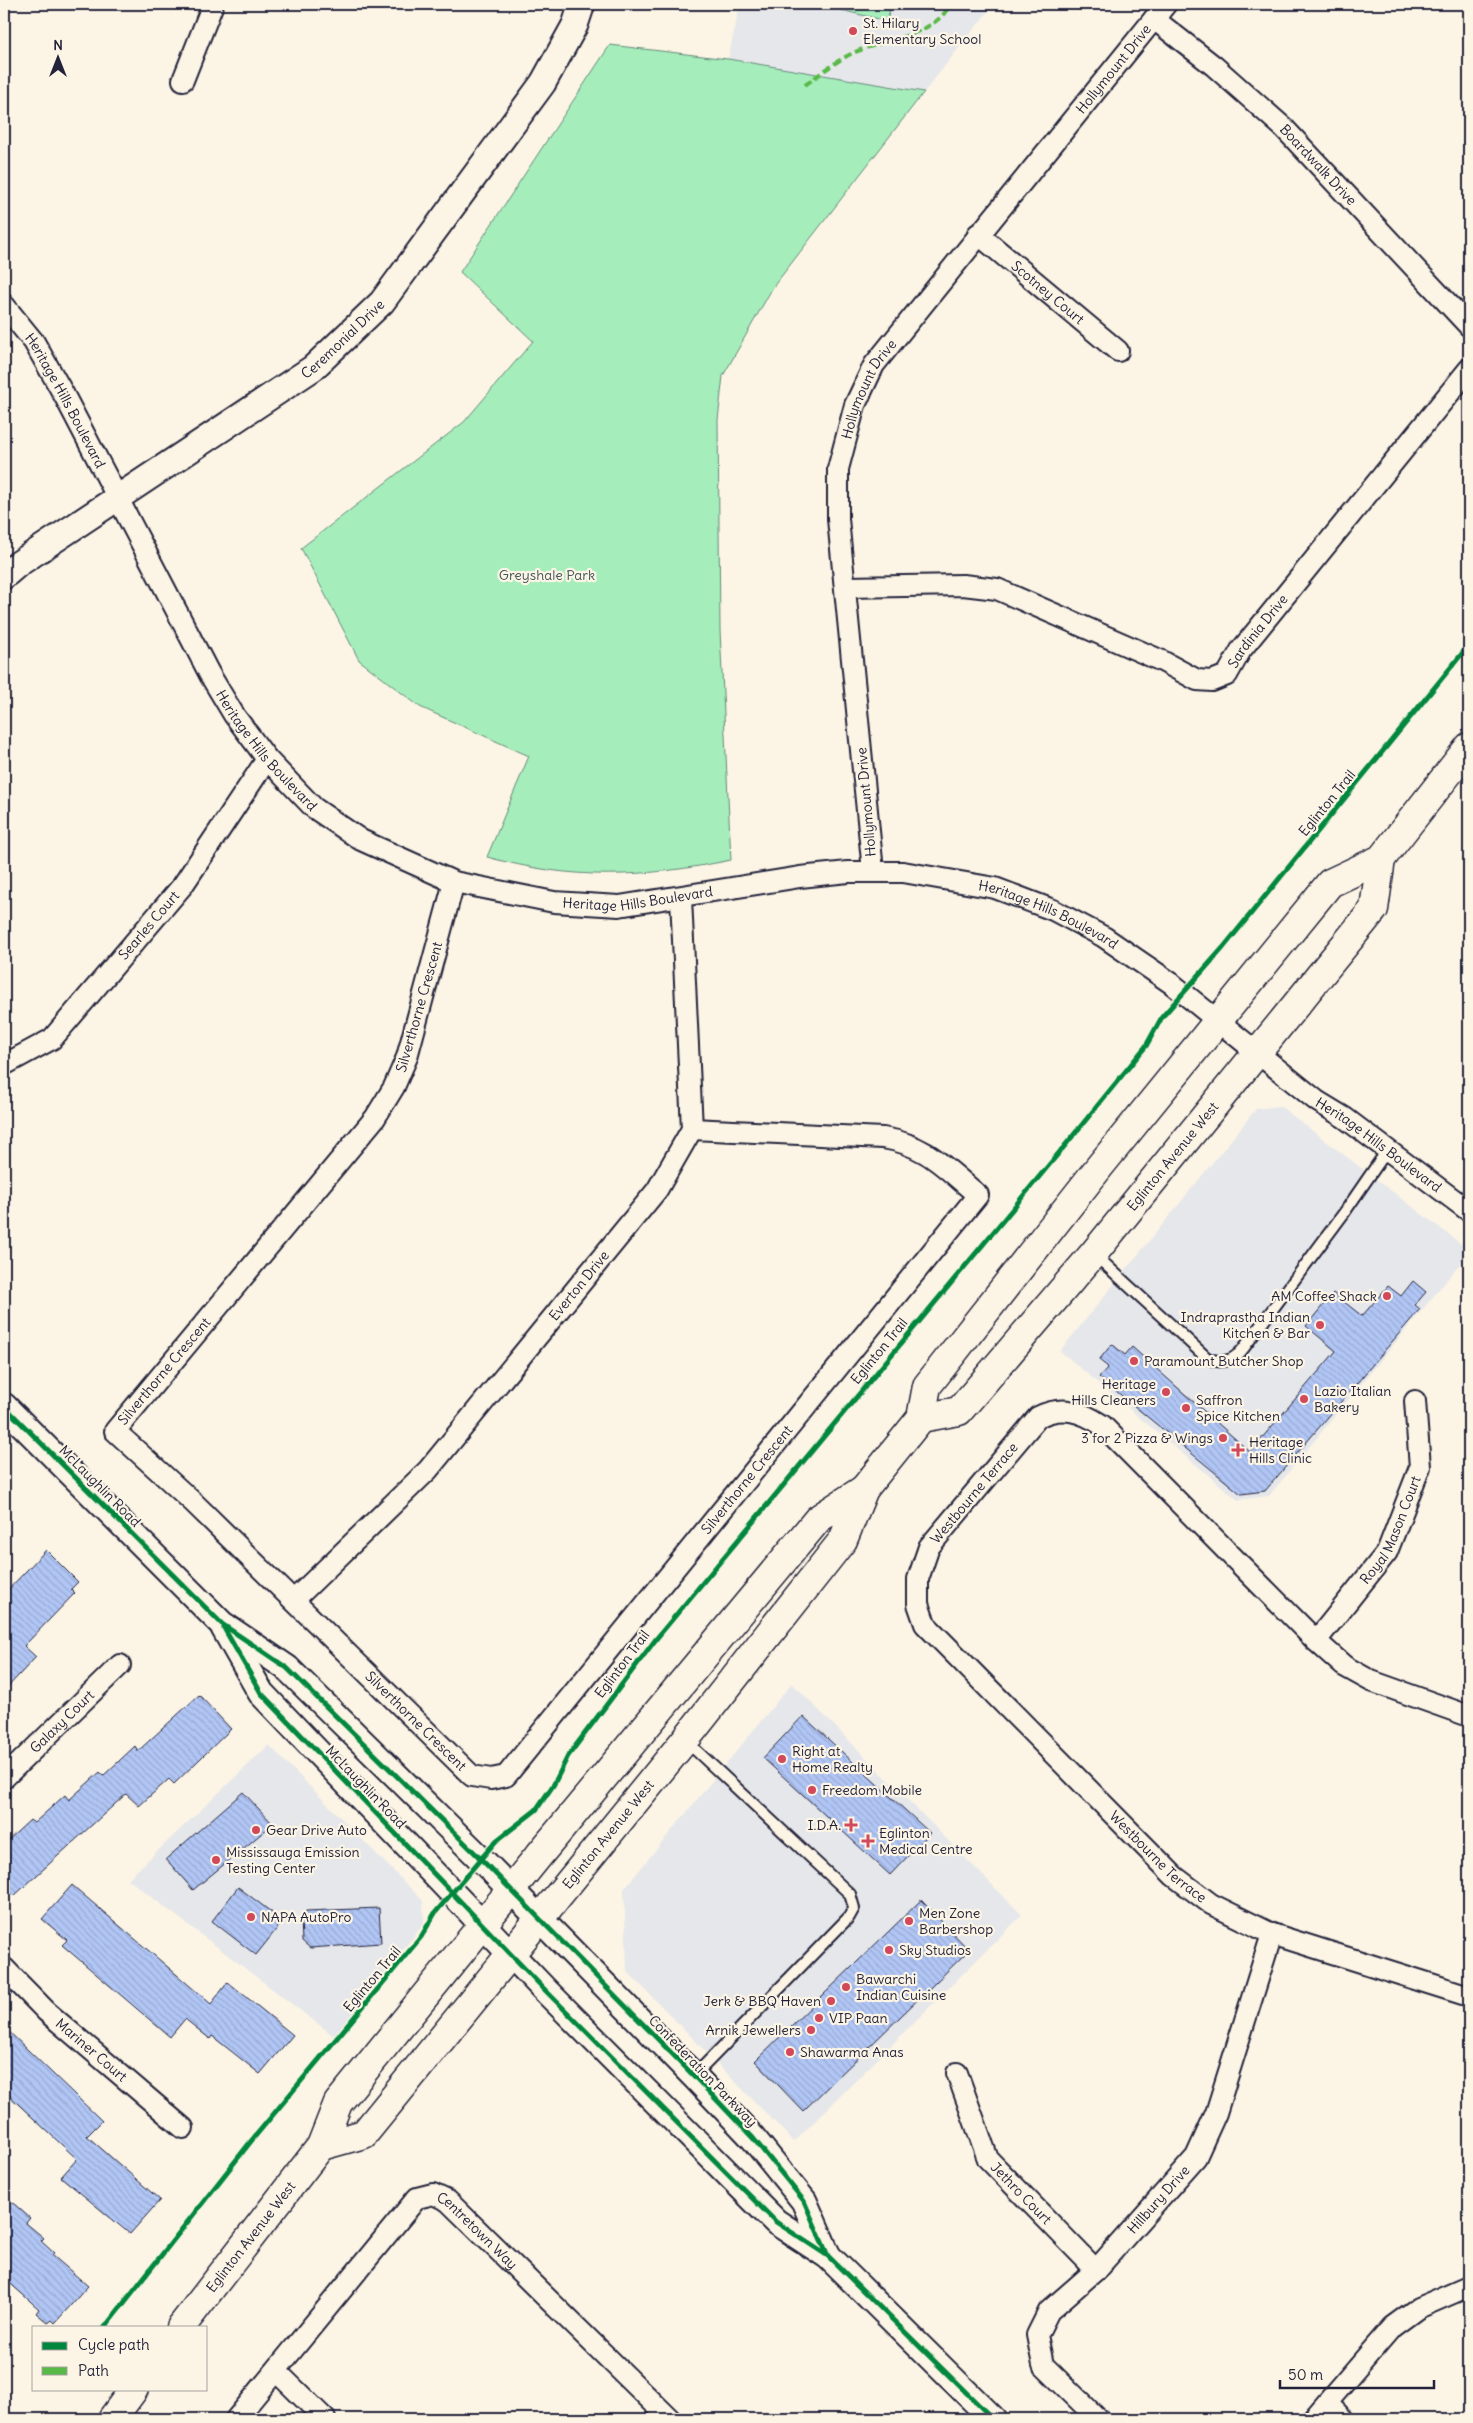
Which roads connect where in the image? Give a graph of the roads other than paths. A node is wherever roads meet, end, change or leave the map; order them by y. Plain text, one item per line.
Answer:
1 (213, 4) edge
2 (582, 4) edge
3 (1160, 11) edge
4 (183, 80) dead end
5 (978, 234) junction
6 (4, 305) edge
7 (1469, 326) edge
8 (1118, 351) dead end
9 (1469, 369) edge
10 (117, 498) junction
11 (4, 576) edge
12 (846, 587) junction
13 (1469, 747) edge
14 (267, 759) junction
15 (1381, 859) junction
16 (873, 871) junction
17 (454, 882) junction
18 (680, 898) junction
19 (1218, 1021) junction
20 (1258, 1053) junction
21 (4, 1065) edge
22 (692, 1129) junction
23 (1388, 1149) junction
24 (1469, 1211) edge
25 (1094, 1253) junction
26 (1415, 1401) dead end
27 (4, 1406) edge
28 (921, 1418) junction
29 (864, 1489) junction
30 (294, 1600) junction
31 (222, 1624) junction
32 (1316, 1642) junction
33 (120, 1665) dead end
34 (1469, 1716) edge
35 (685, 1740) junction
36 (4, 1778) edge
37 (511, 1890) junction
38 (539, 1918) junction
39 (482, 1925) junction
40 (1272, 1934) junction
41 (510, 1954) junction
42 (4, 1968) edge
43 (1469, 1996) edge
44 (957, 2074) dead end
45 (694, 2076) junction
46 (183, 2128) dead end
47 (321, 2146) junction
48 (828, 2256) junction
49 (1096, 2270) junction
50 (1469, 2286) edge
51 (182, 2326) edge
52 (276, 2371) junction
53 (133, 2390) edge
54 (1328, 2404) junction
55 (112, 2419) edge
56 (236, 2419) edge
57 (325, 2419) edge
58 (670, 2419) edge
59 (993, 2419) edge
60 (1098, 2419) edge
61 (1313, 2419) edge
62 (1343, 2419) edge

1 - 4 street
2 - 10 street, Ceremonial Drive
3 - 5 street, Hollymount Drive
3 - 7 street, Boardwalk Drive
5 - 8 street, Scotney Court
5 - 12 street, Hollymount Drive
6 - 10 street, Heritage Hills Boulevard
9 - 12 street, Sardinia Drive
10 - 11 street, Ceremonial Drive
10 - 14 street, Heritage Hills Boulevard
12 - 16 street, Hollymount Drive
13 - 15 main road, Eglinton Avenue West
14 - 17 street, Heritage Hills Boulevard
14 - 21 street, Searles Court
15 - 19 main road, Eglinton Avenue West
15 - 20 main road, Eglinton Avenue West
16 - 18 street, Heritage Hills Boulevard
16 - 19 street, Heritage Hills Boulevard
17 - 18 street, Heritage Hills Boulevard
17 - 30 street, Silverthorne Crescent
18 - 22 street
19 - 20 street, Heritage Hills Boulevard
19 - 28 main road, Eglinton Avenue West
20 - 23 street, Heritage Hills Boulevard
20 - 25 main road, Eglinton Avenue West
22 - 30 street, Everton Drive
22 - 30 street, Silverthorne Crescent
23 - 24 street, Heritage Hills Boulevard
23 - 25 lane
25 - 28 main road, Eglinton Avenue West
26 - 32 street, Royal Mason Court
27 - 31 street, McLaughlin Road
28 - 29 main road, Eglinton Avenue West
29 - 35 main road, Eglinton Avenue West
29 - 37 main road, Eglinton Avenue West
31 - 37 street, McLaughlin Road
31 - 39 street, McLaughlin Road
32 - 34 street, Westbourne Terrace
32 - 40 street, Westbourne Terrace
33 - 36 street, Galaxy Court
35 - 38 main road, Eglinton Avenue West
35 - 45 lane
37 - 38 street, McLaughlin Road
37 - 39 main road, Eglinton Avenue West
38 - 41 main road, Eglinton Avenue West
38 - 45 street, Confederation Parkway
39 - 41 street, McLaughlin Road
39 - 47 main road, Eglinton Avenue West
40 - 43 street, Westbourne Terrace
40 - 49 street, Hillbury Drive
41 - 47 main road, Eglinton Avenue West
41 - 48 street, Confederation Parkway
42 - 46 street, Mariner Court
44 - 49 street, Jethro Court
45 - 48 street, Confederation Parkway
47 - 51 main road, Eglinton Avenue West
48 - 59 street, Confederation Parkway
49 - 60 street, Hillbury Drive
50 - 54 street
52 - 56 street, Centretown Way
52 - 57 street
52 - 58 street, Centretown Way
53 - 55 main road
54 - 61 street
54 - 62 street

